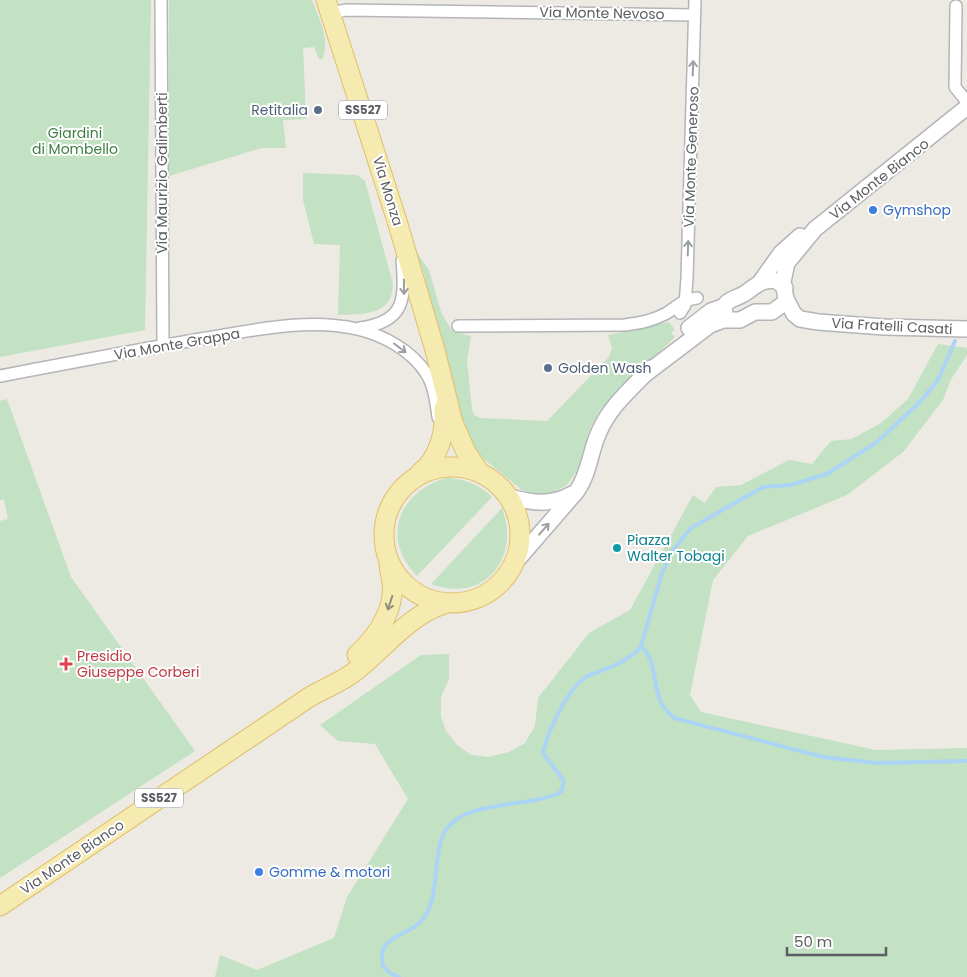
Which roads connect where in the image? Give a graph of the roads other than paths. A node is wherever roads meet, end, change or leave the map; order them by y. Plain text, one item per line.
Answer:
1 (161, 0) edge
2 (695, 0) edge
3 (328, 6) edge
4 (956, 6) dead end
5 (694, 15) junction
6 (967, 102) edge
7 (967, 107) edge
8 (967, 114) edge
9 (943, 128) junction
10 (397, 221) junction
11 (815, 229) junction
12 (687, 278) junction
13 (761, 281) junction
14 (786, 294) junction
15 (697, 298) junction
16 (685, 299) junction
17 (729, 308) junction
18 (772, 312) junction
19 (680, 313) junction
20 (666, 314) junction
21 (818, 322) junction
22 (458, 326) dead end
23 (689, 328) junction
24 (356, 329) junction
25 (967, 329) edge
26 (163, 346) junction
27 (644, 375) junction
28 (0, 376) edge
29 (442, 384) junction
30 (441, 436) junction
31 (480, 473) junction
32 (411, 480) junction
33 (578, 491) junction
34 (507, 496) junction
35 (388, 555) junction
36 (512, 566) junction
37 (444, 604) junction
38 (319, 691) junction
39 (0, 906) edge

1 - 26 street, Via Maurizio Galimberti
2 - 5 street, Via Monte Generoso
3 - 5 street, Via Monte Nevoso
3 - 10 main road, Via Monza / SS527
4 - 6 street
12 -> 5 street, Via Monte Generoso
7 - 9 street, Via Monte Bianco
8 - 9 street, Via Monte Bianco
9 - 11 street, Via Monte Bianco
10 -> 24 street, Via Monte Grappa
10 - 29 main road, Via Monza / SS527
11 - 13 street, Via Monte Bianco
11 - 14 street, Via Monte Bianco
12 - 15 street
12 - 16 street, Via Monte Generoso
13 - 14 street
13 - 17 street, Via Monte Bianco
14 - 18 street
14 - 21 street, Via Fratelli Casati
15 - 16 street
15 - 17 street
16 - 19 street, Via Monte Generoso
16 - 20 street
17 - 18 street
17 - 23 street
17 - 27 street
18 - 21 street, Via Fratelli Casati
19 - 20 street
19 - 23 street
20 - 22 street
21 - 25 street, Via Fratelli Casati
23 - 27 street
24 - 26 street, Via Monte Grappa
24 -> 30 street, Via Monte Grappa
26 - 28 street, Via Monte Grappa
27 - 33 street
29 - 30 main road, Via Monza / SS527
29 - 31 main road, Via Monza / SS527
30 - 32 main road, Via Monza / SS527
31 - 32 main road, SS527
31 - 34 main road, SS527
32 - 35 main road, SS527
33 - 34 street
36 -> 33 street
34 - 36 main road, SS527
35 - 37 main road, SS527
35 -> 38 main road, Via Monte Bianco / SS527
36 - 37 main road, SS527
37 - 38 main road, Via Monte Bianco / SS527
38 - 39 main road, Via Monte Bianco / SS527

